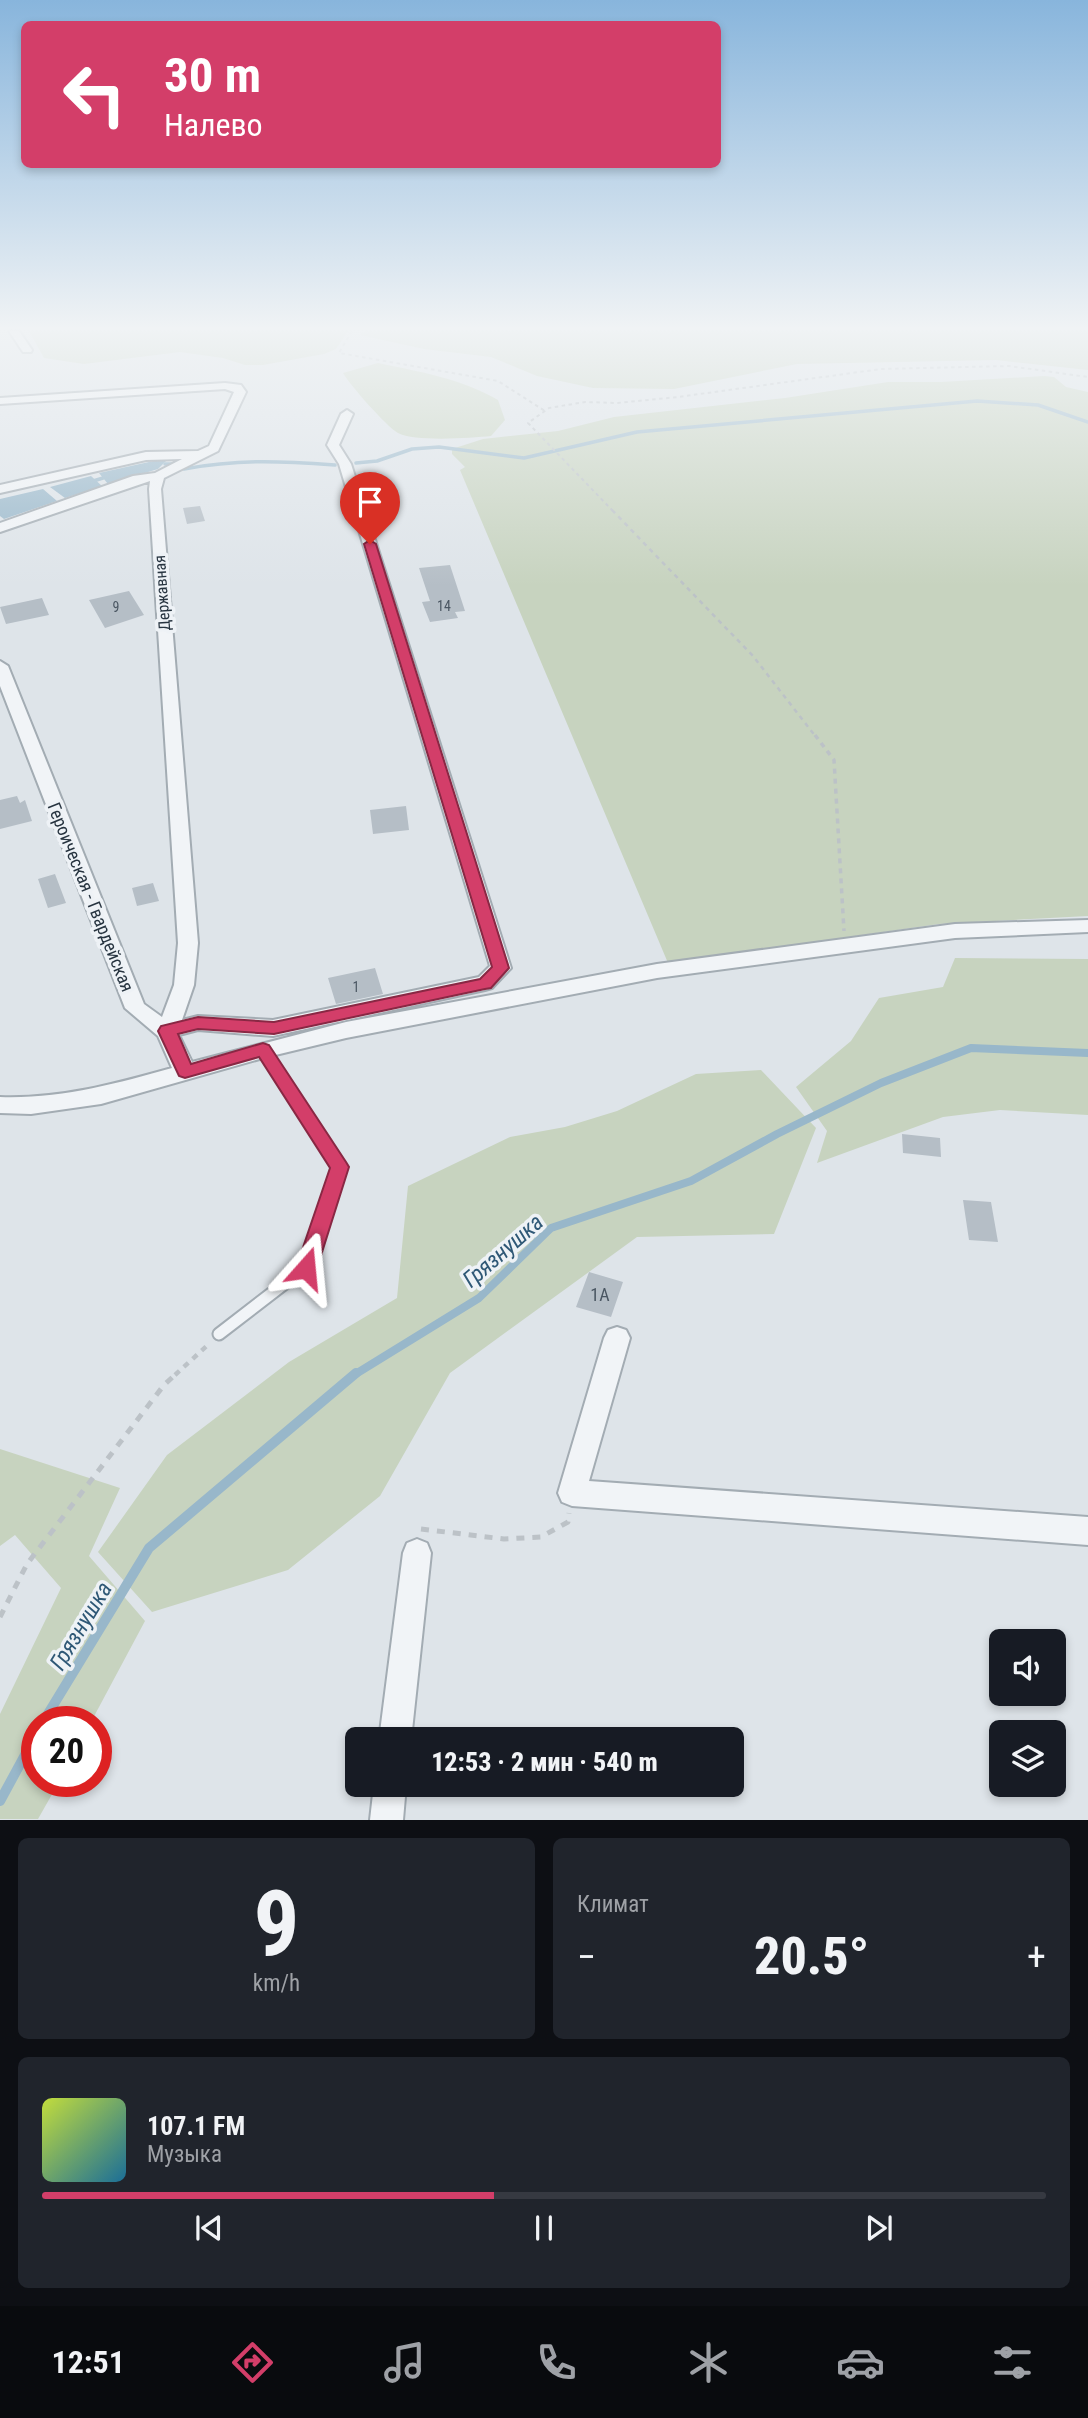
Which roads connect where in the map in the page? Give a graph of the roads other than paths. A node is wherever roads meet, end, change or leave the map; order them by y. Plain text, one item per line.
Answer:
1 (229, 416) edge
2 (345, 416) edge
3 (198, 455) junction
4 (158, 476) junction
5 (0, 489) edge
6 (0, 528) edge
7 (0, 666) edge
8 (1088, 926) edge
9 (167, 1031) junction
10 (263, 1049) junction
11 (185, 1072) junction
12 (0, 1105) edge
13 (219, 1334) road end
14 (617, 1338) dead end
15 (1088, 1531) edge
16 (417, 1553) road end
17 (397, 1727) edge
18 (389, 1797) edge
19 (386, 1819) edge

1 - 3 street
2 - 9 street
3 - 4 street
3 - 5 street
4 - 6 street
4 - 9 street, Державная
7 - 9 street, Героическая - Гвардейская
8 - 10 street
9 - 11 street
10 - 11 street
10 - 13 lane
11 - 12 street
14 - 15 street
16 - 17 street
18 - 19 street

